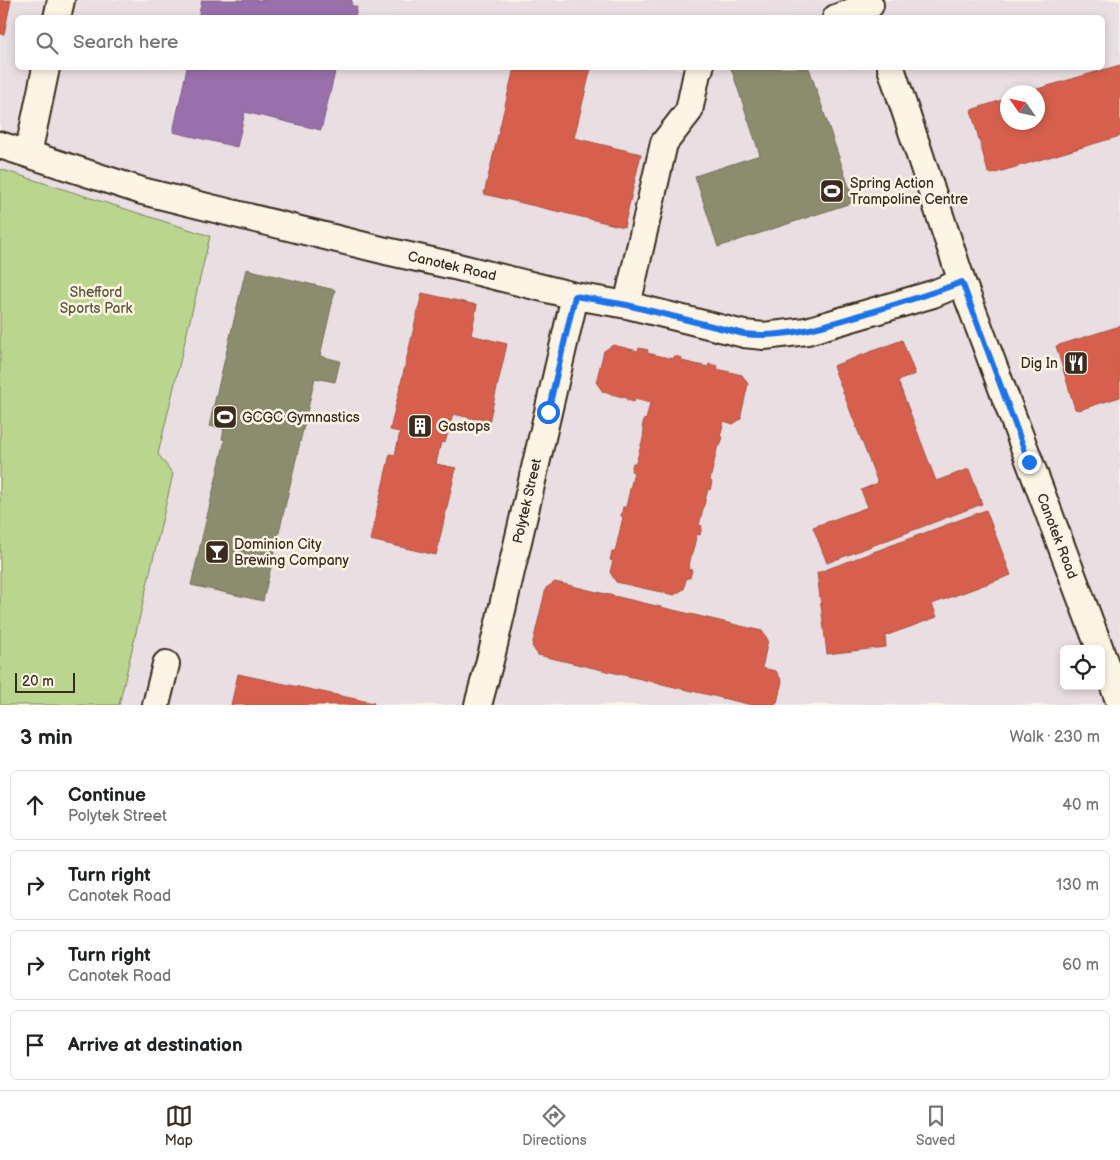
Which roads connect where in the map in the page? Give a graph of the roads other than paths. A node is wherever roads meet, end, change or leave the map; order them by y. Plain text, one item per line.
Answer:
1 (61, 0) edge
2 (871, 8) edge
3 (58, 15) edge
4 (846, 15) edge
5 (46, 70) edge
6 (698, 70) edge
7 (892, 70) edge
8 (0, 145) edge
9 (28, 154) junction
10 (962, 282) junction
11 (575, 296) junction
12 (627, 305) junction
13 (1098, 645) edge
14 (166, 664) dead end
15 (1105, 664) edge
16 (1120, 703) edge
17 (156, 705) edge
18 (478, 705) edge

1 - 3 street
2 - 4 street
5 - 9 street
6 - 12 street
7 - 10 street, Canotek Road
8 - 9 street, Canotek Road
9 - 11 street, Canotek Road
10 - 12 street, Canotek Road
10 - 13 street, Canotek Road
11 - 12 street, Canotek Road
11 - 18 street, Polytek Street
14 - 17 street
15 - 16 street

